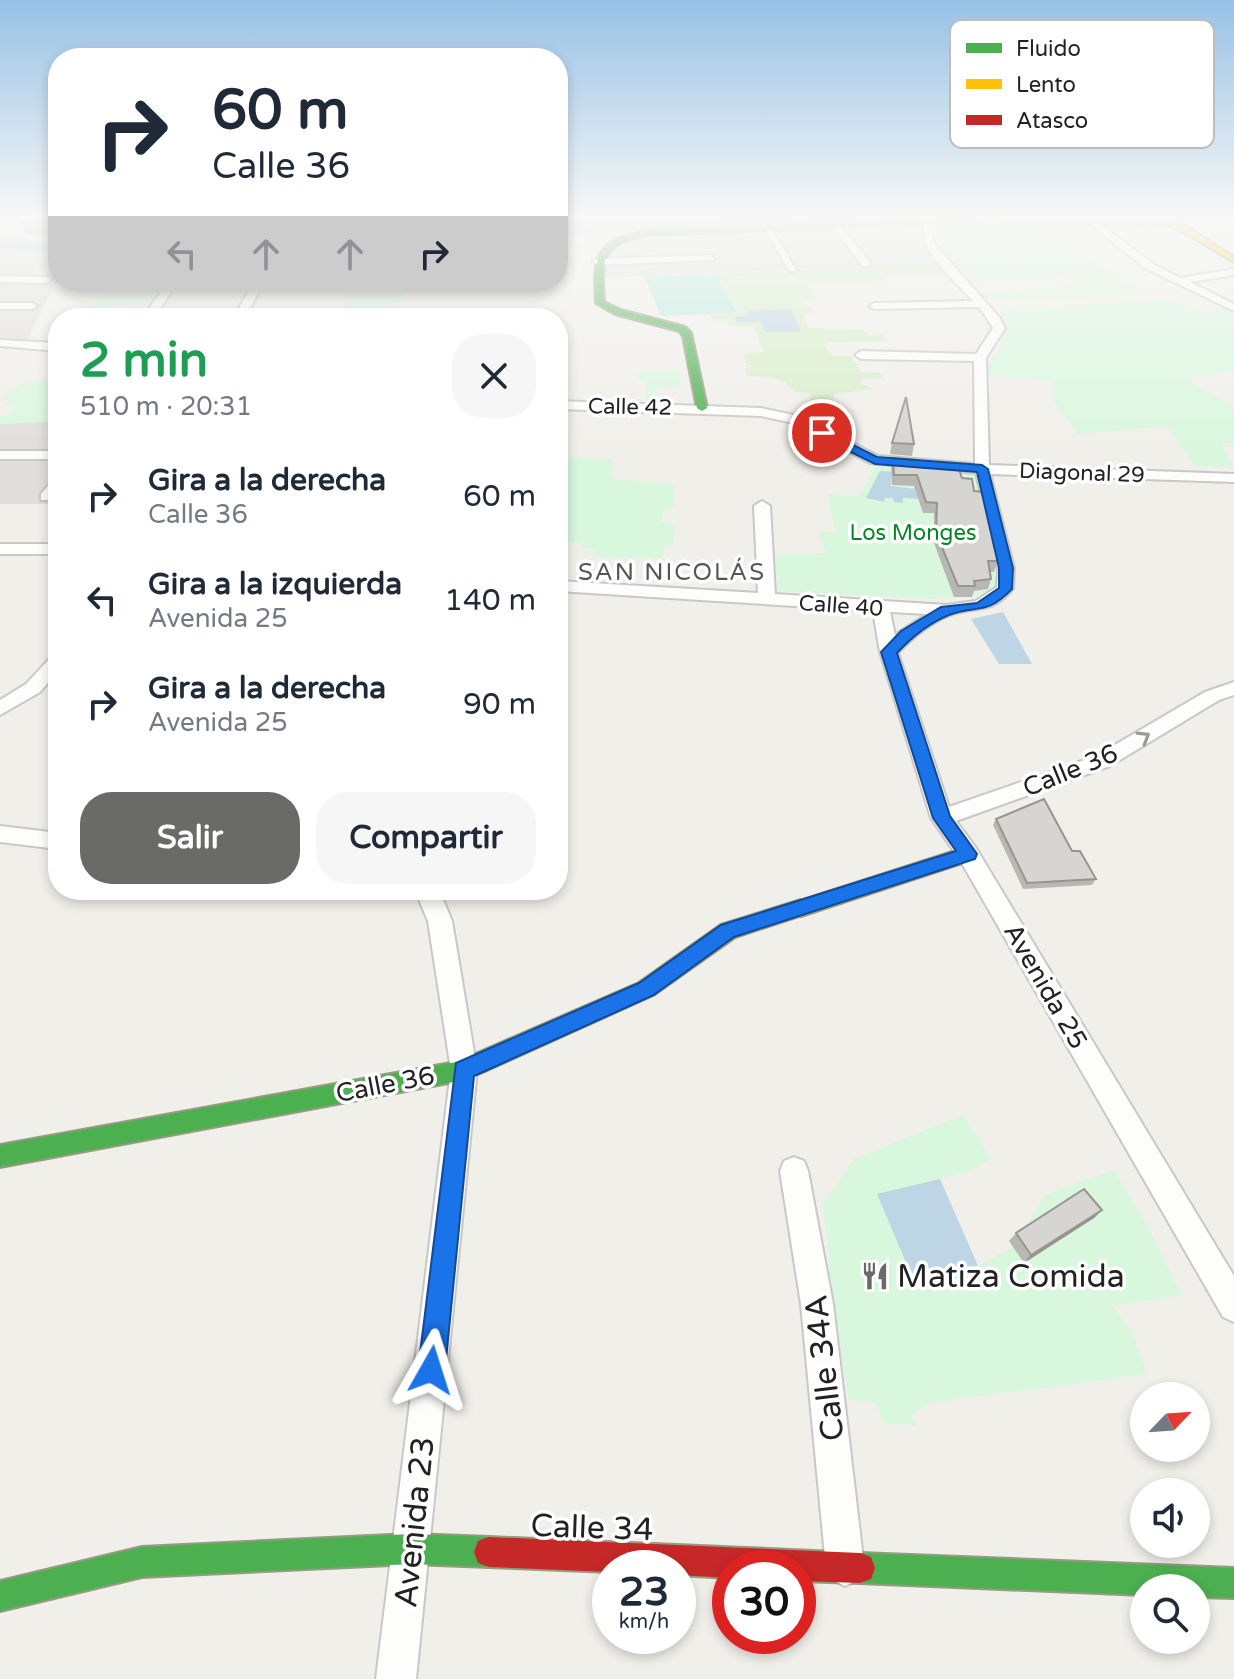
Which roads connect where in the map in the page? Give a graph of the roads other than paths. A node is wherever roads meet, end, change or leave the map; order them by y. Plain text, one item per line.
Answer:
1 (600, 296) edge
2 (974, 296) edge
3 (1210, 296) edge
4 (981, 304) junction
5 (0, 306) edge
6 (32, 306) dead end
7 (874, 306) dead end
8 (1233, 307) edge
9 (6, 343) edge
10 (48, 346) edge
11 (861, 355) dead end
12 (0, 356) edge
13 (980, 358) junction
14 (568, 405) edge
15 (702, 408) junction
16 (0, 455) edge
17 (48, 455) edge
18 (982, 469) junction
19 (1234, 478) edge
20 (48, 495) edge
21 (46, 497) dead end
22 (762, 506) dead end
23 (0, 549) edge
24 (48, 549) edge
25 (568, 587) edge
26 (767, 600) junction
27 (881, 608) junction
28 (946, 610) junction
29 (889, 652) junction
30 (48, 671) edge
31 (1234, 688) edge
32 (0, 709) edge
33 (942, 818) junction
34 (0, 834) edge
35 (48, 840) edge
36 (968, 854) junction
37 (431, 900) edge
38 (464, 1070) junction
39 (0, 1156) edge
40 (794, 1171) dead end
41 (1234, 1306) edge
42 (412, 1549) junction
43 (845, 1567) junction
44 (1234, 1583) edge
45 (0, 1596) edge
46 (396, 1679) edge

1 - 15 street
2 - 4 street
3 - 8 street
4 - 7 street
4 - 13 street
5 - 6 street
9 - 10 street
9 - 12 street
11 - 13 street
13 - 18 street
14 - 15 street, Calle 42
15 - 18 street, Diagonal 29
16 - 17 street
18 - 19 street, Diagonal 29
18 - 28 street, Calle 40
20 - 21 street
22 - 26 street
23 - 24 street
25 - 26 street, Calle 40
26 - 27 street, Calle 40
27 - 28 street, Calle 40
27 - 29 street, Avenida 25
28 - 29 street
29 - 33 street, Avenida 25
30 - 32 street
33 -> 31 street, Calle 36
33 - 36 street, Avenida 25
34 - 35 street
36 - 38 street, Calle 36
36 - 41 street, Avenida 25
37 - 38 street, Avenida 23
38 - 39 street, Calle 36
38 - 42 street, Avenida 23
40 - 43 street, Calle 34A
42 - 43 street, Calle 34
42 - 45 street, Calle 34
42 - 46 street, Avenida 23
43 - 44 street, Calle 34

